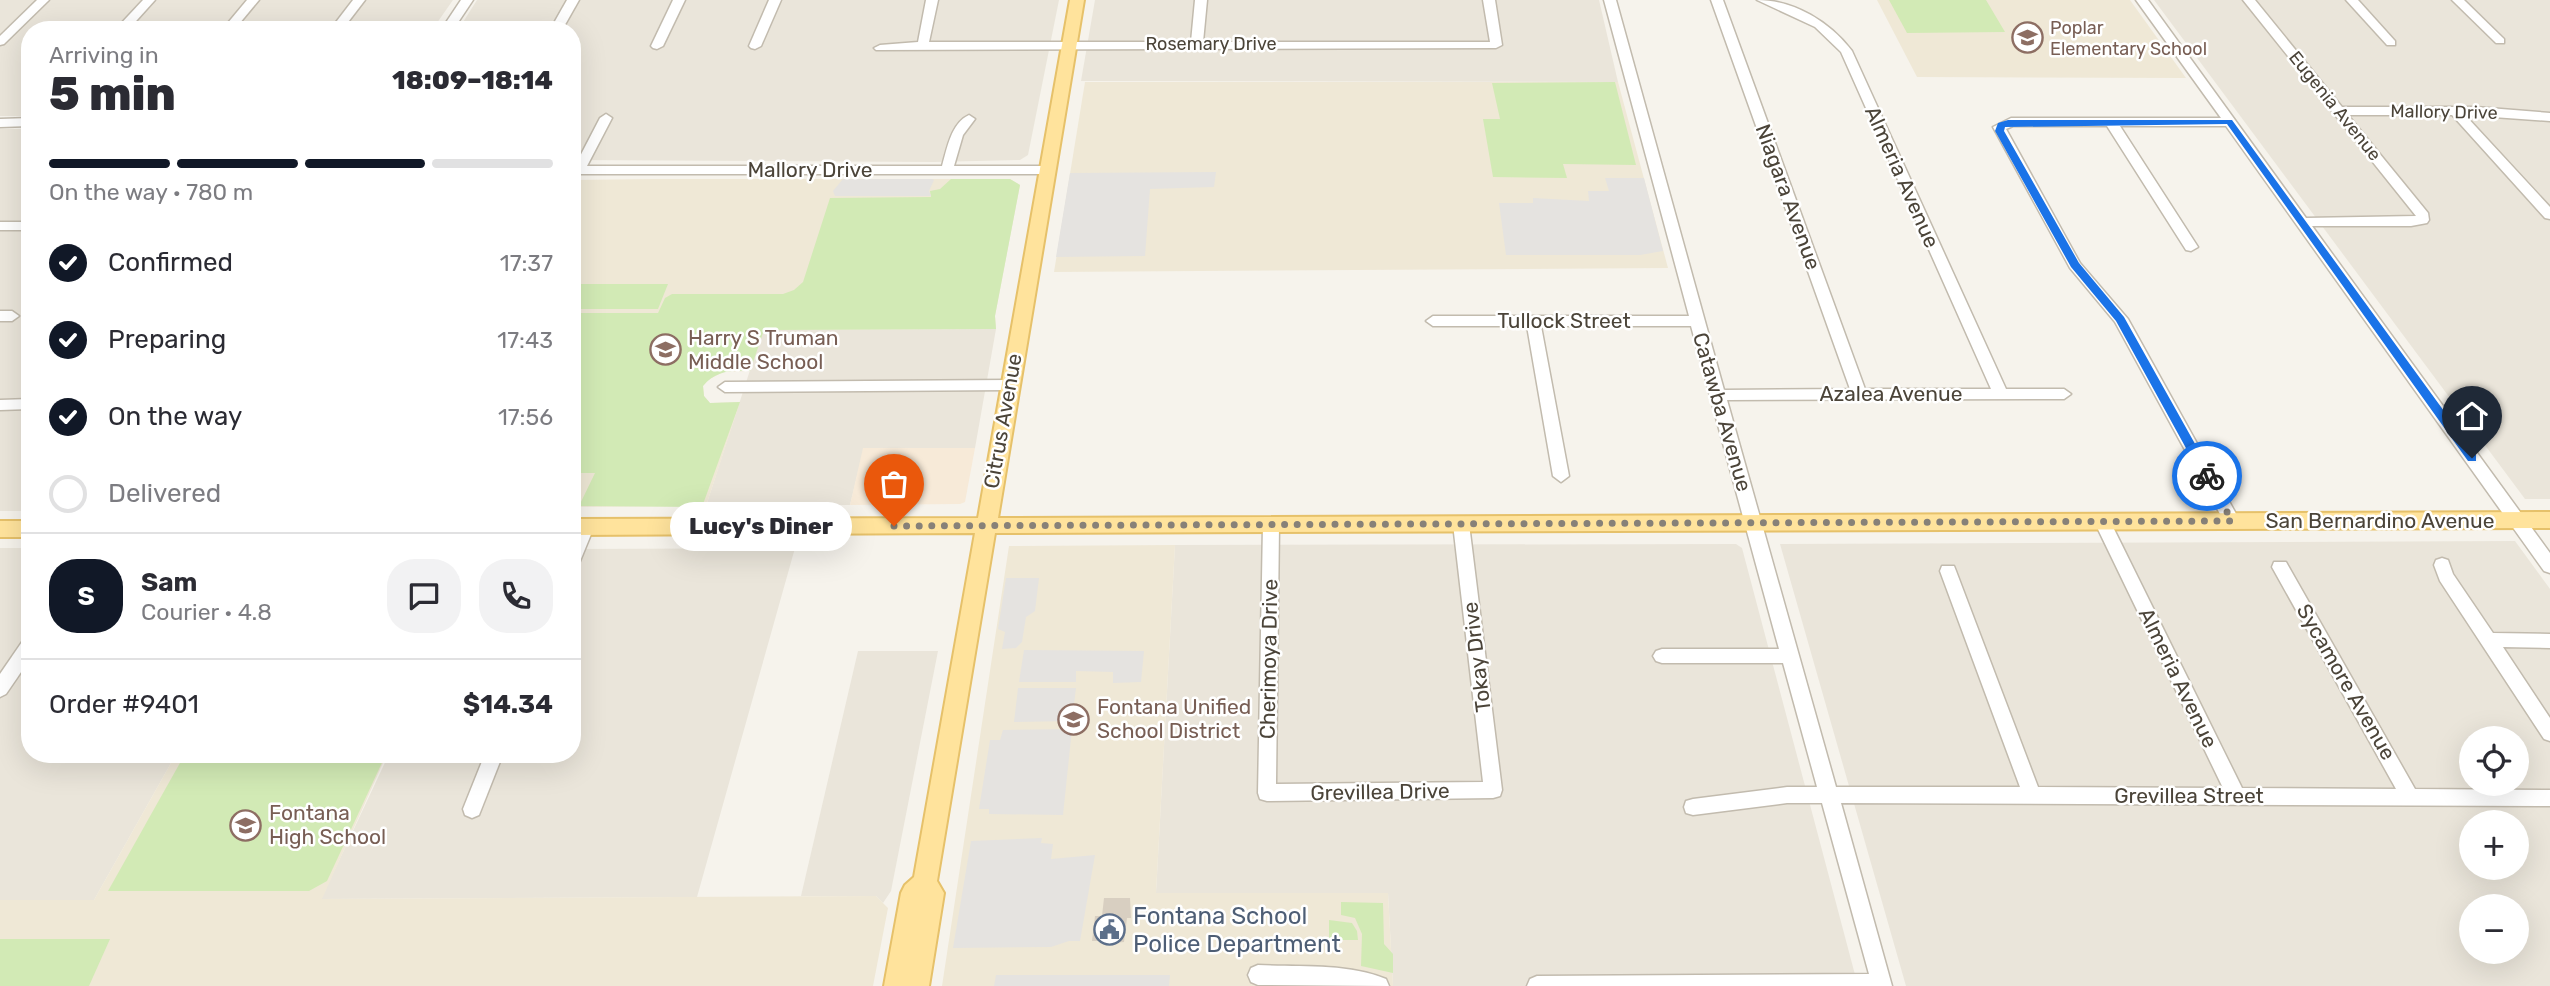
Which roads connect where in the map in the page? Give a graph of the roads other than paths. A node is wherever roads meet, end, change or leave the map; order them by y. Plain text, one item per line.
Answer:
1 (43, 0) edge
2 (149, 0) edge
3 (253, 0) edge
4 (359, 0) edge
5 (467, 0) edge
6 (573, 0) edge
7 (679, 0) edge
8 (775, 0) edge
9 (932, 0) edge
10 (1077, 0) edge
11 (1200, 0) edge
12 (1489, 0) edge
13 (1610, 0) edge
14 (1717, 0) edge
15 (1763, 0) edge
16 (2142, 0) edge
17 (2249, 0) edge
18 (2352, 0) edge
19 (2458, 0) edge
20 (129, 21) edge
21 (236, 21) edge
22 (343, 21) edge
23 (453, 21) edge
24 (560, 21) edge
25 (0, 41) edge
26 (2500, 41) dead end
27 (2391, 43) dead end
28 (1197, 44) junction
29 (923, 45) junction
30 (1069, 45) junction
31 (657, 46) dead end
32 (755, 46) dead end
33 (880, 48) dead end
34 (2455, 110) junction
35 (2339, 111) junction
36 (2550, 117) edge
37 (606, 118) dead end
38 (968, 119) dead end
39 (2229, 121) junction
40 (0, 122) edge
41 (21, 122) edge
42 (2111, 122) junction
43 (581, 161) edge
44 (581, 170) edge
45 (947, 170) junction
46 (1048, 170) junction
47 (2550, 214) edge
48 (2301, 222) junction
49 (0, 226) edge
50 (21, 226) edge
51 (2191, 247) dead end
52 (1433, 321) dead end
53 (1533, 321) junction
54 (1696, 321) junction
55 (1009, 385) junction
56 (725, 387) dead end
57 (2000, 393) junction
58 (1860, 394) junction
59 (2064, 394) dead end
60 (1717, 395) junction
61 (21, 404) edge
62 (0, 405) edge
63 (1561, 476) dead end
64 (2517, 520) junction
65 (2550, 520) edge
66 (2102, 521) junction
67 (2232, 521) junction
68 (1755, 523) junction
69 (1461, 524) junction
70 (1271, 525) junction
71 (985, 526) junction
72 (581, 527) edge
73 (0, 529) edge
74 (21, 529) edge
75 (2442, 565) dead end
76 (2550, 566) edge
77 (2280, 567) dead end
78 (1948, 571) dead end
79 (2489, 640) junction
80 (2550, 640) edge
81 (1662, 656) dead end
82 (1790, 656) junction
83 (21, 658) edge
84 (0, 689) edge
85 (2550, 733) edge
86 (490, 763) edge
87 (1493, 790) joint
88 (1268, 793) joint
89 (1829, 795) junction
90 (2032, 796) junction
91 (2235, 796) junction
92 (2410, 797) junction
93 (2550, 797) edge
94 (1693, 807) dead end
95 (472, 809) dead end
96 (925, 883) junction
97 (1258, 975) dead end
98 (1681, 985) edge
99 (1882, 985) edge
100 (896, 986) edge
101 (917, 986) edge
102 (1379, 986) edge
103 (1538, 986) edge

1 - 25 street
2 - 20 street
3 - 21 street
4 - 22 street
5 - 23 street
6 - 24 street
7 - 31 street
8 - 32 street
9 - 29 street
10 - 30 main road, Citrus Avenue
11 - 28 street
12 - 28 street, Rosemary Drive
13 - 54 street, Catawba Avenue
14 - 58 street, Niagara Avenue
15 - 57 street, Almeria Avenue
16 - 39 street
17 - 35 street, Eugenia Avenue
18 - 27 street
19 - 26 street
28 - 30 street, Rosemary Drive
29 - 30 street, Rosemary Drive
29 - 33 street, Rosemary Drive
30 - 46 main road, Citrus Avenue
34 - 35 street, Mallory Drive
34 - 36 street, Mallory Drive
34 - 47 street
35 - 48 street, Eugenia Avenue
37 - 43 street
38 - 45 street
39 - 42 street
39 - 48 street
40 - 41 street
42 - 51 street
42 - 67 street
44 - 45 street, Mallory Drive
45 - 46 street, Mallory Drive
46 - 55 main road, Citrus Avenue
48 - 64 street
49 - 50 street
52 - 53 street, Tullock Street
53 - 54 street, Tullock Street
53 - 63 street
54 - 60 street, Catawba Avenue
55 - 56 street
55 - 71 main road, Citrus Avenue
57 - 58 street, Azalea Avenue
57 - 59 street, Azalea Avenue
58 - 60 street, Azalea Avenue
60 - 68 street, Catawba Avenue
61 - 62 street
64 - 65 main road, San Bernardino Avenue
64 - 67 main road, San Bernardino Avenue
64 - 76 street
66 - 67 main road, San Bernardino Avenue
66 - 68 main road, San Bernardino Avenue
66 - 91 street, Almeria Avenue
68 - 69 main road, San Bernardino Avenue
68 - 82 street, Catawba Avenue
69 - 70 main road, San Bernardino Avenue
69 - 87 street, Tokay Drive
70 - 71 main road, San Bernardino Avenue
70 - 88 street, Cherimoya Drive
71 - 72 main road, San Bernardino Avenue
71 - 96 main road, Citrus Avenue
73 - 74 main road
75 - 79 street
77 - 92 street, Sycamore Avenue
78 - 90 street
79 - 80 street
79 - 85 street
81 - 82 street
82 - 89 street, Catawba Avenue
83 - 84 street
86 - 95 street
87 - 88 street, Grevillea Drive
89 - 90 street, Grevillea Street
89 - 94 street, Grevillea Street
89 - 99 street, Catawba Avenue
90 - 91 street, Grevillea Street
91 - 92 street, Grevillea Street
92 - 93 street, Grevillea Street
96 - 100 main road, Citrus Avenue
96 - 101 main road, Citrus Avenue
97 - 102 street
98 - 99 street
98 - 103 street

